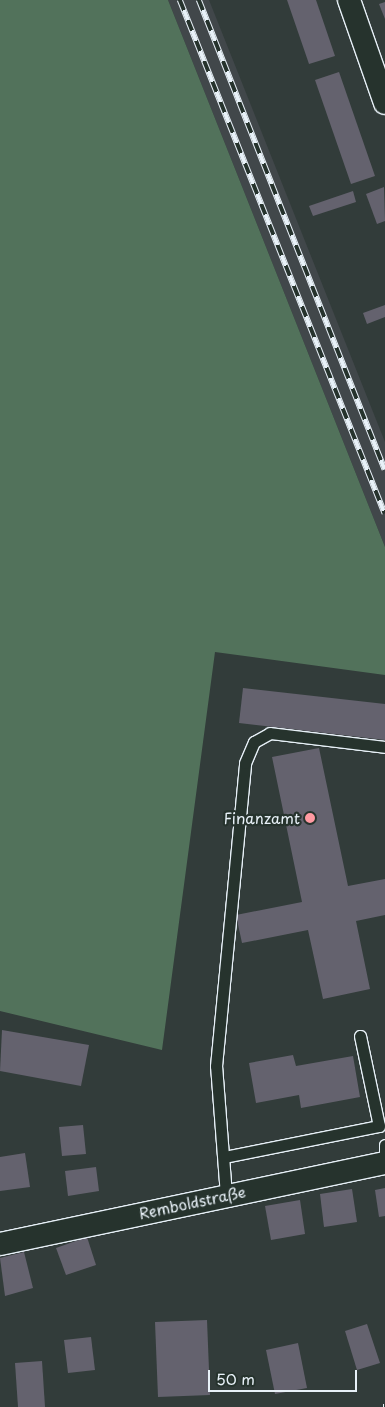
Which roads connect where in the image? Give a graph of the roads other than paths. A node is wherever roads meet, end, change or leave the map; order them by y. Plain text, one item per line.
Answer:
1 (353, 1) edge
2 (385, 102) edge
3 (385, 747) edge
4 (360, 1036) dead end
5 (382, 1125) edge
6 (385, 1145) edge
7 (224, 1158) junction
8 (385, 1163) edge
9 (226, 1194) junction
10 (0, 1244) edge

1 - 2 street
3 - 7 lane
4 - 5 lane
5 - 7 lane
6 - 8 lane
7 - 9 lane
8 - 9 street, Remboldstraße
9 - 10 street, Remboldstraße

